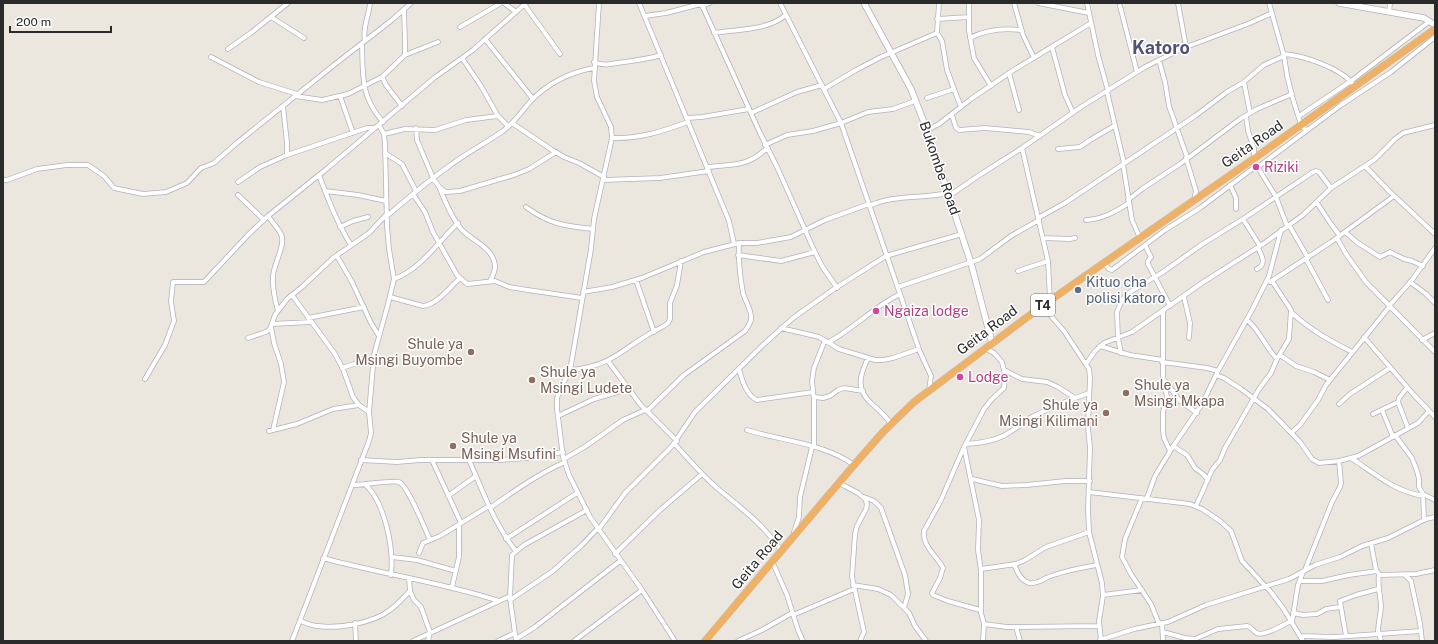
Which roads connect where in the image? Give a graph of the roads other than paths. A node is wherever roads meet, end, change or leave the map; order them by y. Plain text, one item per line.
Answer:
1 (288, 3) edge
2 (370, 3) edge
3 (411, 3) edge
4 (501, 3) edge
5 (504, 3) edge
6 (599, 3) edge
7 (639, 3) edge
8 (710, 3) edge
9 (780, 3) edge
10 (864, 3) edge
11 (939, 3) edge
12 (969, 3) edge
13 (1014, 3) edge
14 (1038, 3) edge
15 (1087, 3) edge
16 (1178, 3) edge
17 (1270, 3) edge
18 (1339, 3) edge
19 (1390, 3) edge
20 (525, 4) edge
21 (701, 4) edge
22 (1120, 6) dead end
23 (404, 10) junction
24 (516, 12) junction
25 (1389, 12) junction
26 (1089, 13) junction
27 (1272, 13) junction
28 (786, 15) junction
29 (645, 16) junction
30 (271, 17) junction
31 (969, 17) junction
32 (937, 19) junction
33 (1430, 21) junction
34 (1091, 23) junction
35 (1435, 25) edge
36 (460, 27) dead end
37 (1435, 29) edge
38 (1021, 30) junction
39 (937, 32) junction
40 (714, 33) junction
41 (1435, 37) edge
42 (304, 38) dead end
43 (970, 38) junction
44 (485, 39) junction
45 (364, 42) junction
46 (438, 42) dead end
47 (1052, 47) junction
48 (1186, 47) junction
49 (228, 49) dead end
50 (891, 52) junction
51 (560, 54) dead end
52 (404, 55) junction
53 (661, 55) junction
54 (1284, 55) junction
55 (211, 57) dead end
56 (462, 58) junction
57 (1034, 58) junction
58 (1159, 60) junction
59 (594, 62) junction
60 (594, 68) junction
61 (1137, 72) junction
62 (1008, 73) junction
63 (382, 77) junction
64 (1244, 82) junction
65 (1353, 84) junction
66 (364, 86) junction
67 (991, 86) junction
68 (823, 87) junction
69 (954, 90) junction
70 (1107, 91) junction
71 (1292, 94) junction
72 (296, 95) junction
73 (340, 96) junction
74 (926, 98) dead end
75 (533, 99) junction
76 (915, 101) junction
77 (283, 106) junction
78 (402, 106) junction
79 (961, 107) junction
80 (1019, 110) dead end
81 (750, 111) junction
82 (1073, 113) junction
83 (952, 114) junction
84 (1248, 114) junction
85 (498, 116) junction
86 (1299, 116) junction
87 (688, 120) junction
88 (381, 123) junction
89 (512, 123) junction
90 (841, 123) junction
91 (1435, 125) edge
92 (508, 126) junction
93 (1114, 126) junction
94 (375, 128) junction
95 (416, 128) junction
96 (1177, 128) junction
97 (1304, 128) junction
98 (927, 130) junction
99 (353, 133) junction
100 (384, 134) junction
101 (1040, 136) junction
102 (612, 138) junction
103 (766, 146) junction
104 (1022, 148) junction
105 (1058, 150) dead end
106 (556, 152) junction
107 (385, 153) junction
108 (287, 155) junction
109 (1187, 158) junction
110 (1255, 163) junction
111 (1123, 164) junction
112 (1366, 166) junction
113 (708, 169) junction
114 (319, 175) junction
115 (433, 178) junction
116 (603, 178) junction
117 (3, 180) edge
118 (238, 182) dead end
119 (1230, 185) junction
120 (440, 188) junction
121 (1331, 188) junction
122 (325, 192) junction
123 (415, 192) junction
124 (238, 194) dead end
125 (949, 194) junction
126 (1394, 196) junction
127 (1276, 197) junction
128 (386, 201) junction
129 (1128, 201) junction
130 (1194, 201) junction
131 (1317, 203) junction
132 (869, 205) junction
133 (526, 207) dead end
134 (1236, 209) dead end
135 (387, 215) junction
136 (268, 216) junction
137 (368, 217) dead end
138 (1039, 219) junction
139 (1243, 219) junction
140 (264, 220) junction
141 (1086, 220) dead end
142 (458, 223) junction
143 (1288, 226) junction
144 (340, 227) junction
145 (593, 229) junction
146 (806, 230) junction
147 (1281, 230) junction
148 (1345, 232) junction
149 (962, 234) junction
150 (1435, 234) edge
151 (1338, 237) junction
152 (1043, 238) junction
153 (1075, 238) dead end
154 (1140, 238) junction
155 (440, 242) junction
156 (737, 244) junction
157 (351, 245) junction
158 (1145, 245) junction
159 (1259, 247) junction
160 (1434, 250) edge
161 (815, 252) junction
162 (738, 255) junction
163 (336, 256) junction
164 (886, 256) junction
165 (1307, 258) junction
166 (681, 261) junction
167 (1048, 261) junction
168 (971, 263) junction
169 (1104, 263) junction
170 (1423, 266) junction
171 (1257, 269) dead end
172 (1018, 271) dead end
173 (394, 278) junction
174 (460, 278) junction
175 (1154, 278) junction
176 (636, 280) junction
177 (490, 281) junction
178 (1272, 282) junction
179 (1410, 282) junction
180 (1265, 285) junction
181 (898, 287) junction
182 (837, 288) junction
183 (583, 292) junction
184 (900, 294) junction
185 (292, 295) junction
186 (390, 297) junction
187 (1184, 297) junction
188 (582, 298) junction
189 (1050, 300) junction
190 (1328, 300) dead end
191 (1435, 303) edge
192 (1042, 306) junction
193 (1170, 306) junction
194 (1390, 306) junction
195 (364, 307) junction
196 (278, 311) junction
197 (1163, 311) junction
198 (1291, 312) junction
199 (310, 320) junction
200 (1247, 320) junction
201 (272, 325) junction
202 (781, 328) junction
203 (654, 332) junction
204 (1435, 332) edge
205 (379, 336) junction
206 (1364, 337) junction
207 (248, 338) dead end
208 (1118, 338) junction
209 (1189, 338) dead end
210 (825, 340) junction
211 (1422, 340) junction
212 (829, 342) junction
213 (992, 343) junction
214 (1100, 346) junction
215 (984, 348) junction
216 (919, 349) junction
217 (1352, 352) junction
218 (1435, 352) edge
219 (1121, 353) junction
220 (1280, 355) junction
221 (868, 358) junction
222 (1276, 359) junction
223 (608, 361) junction
224 (1162, 361) junction
225 (374, 363) junction
226 (1086, 364) junction
227 (342, 368) junction
228 (1390, 368) junction
229 (739, 369) junction
230 (570, 370) junction
231 (1004, 370) junction
232 (1217, 373) junction
233 (145, 379) dead end
234 (1163, 380) junction
235 (1330, 380) junction
236 (1407, 388) junction
237 (628, 389) junction
238 (929, 390) junction
239 (863, 391) junction
240 (813, 392) junction
241 (1089, 393) junction
242 (814, 397) junction
243 (1075, 398) junction
244 (1254, 398) junction
245 (1398, 402) junction
246 (1339, 404) dead end
247 (359, 405) junction
248 (646, 410) junction
249 (1382, 410) junction
250 (1429, 411) junction
251 (369, 412) junction
252 (1197, 413) junction
253 (1373, 414) dead end
254 (558, 416) junction
255 (1435, 417) edge
256 (891, 424) junction
257 (1408, 428) junction
258 (747, 430) dead end
259 (1291, 433) junction
260 (1394, 436) junction
261 (676, 442) junction
262 (965, 445) junction
263 (1173, 446) junction
264 (813, 447) junction
265 (1170, 451) junction
266 (562, 452) junction
267 (1351, 458) junction
268 (361, 460) junction
269 (432, 460) junction
270 (469, 460) junction
271 (564, 461) junction
272 (1339, 461) junction
273 (854, 465) junction
274 (702, 474) junction
275 (476, 476) junction
276 (972, 479) junction
277 (1208, 480) junction
278 (1090, 481) junction
279 (839, 483) junction
280 (365, 484) junction
281 (353, 485) junction
282 (1089, 492) junction
283 (577, 493) junction
284 (1423, 495) junction
285 (448, 496) junction
286 (863, 497) junction
287 (1142, 498) junction
288 (1147, 498) junction
289 (1435, 500) edge
290 (1196, 506) junction
291 (489, 507) junction
292 (587, 510) junction
293 (1435, 517) edge
294 (1424, 520) junction
295 (460, 524) junction
296 (598, 528) junction
297 (1089, 532) junction
298 (793, 536) junction
299 (506, 539) junction
300 (430, 540) junction
301 (1371, 543) junction
302 (782, 550) junction
303 (516, 551) junction
304 (419, 553) dead end
305 (615, 554) junction
306 (392, 557) junction
307 (323, 558) junction
308 (620, 561) junction
309 (772, 561) junction
310 (1014, 564) junction
311 (1097, 565) junction
312 (981, 569) junction
313 (1435, 570) edge
314 (1304, 571) junction
315 (456, 572) junction
316 (1378, 572) junction
317 (391, 575) junction
318 (1405, 575) junction
319 (409, 578) junction
320 (1300, 581) junction
321 (1266, 585) junction
322 (452, 587) junction
323 (853, 587) junction
324 (1378, 588) junction
325 (642, 590) junction
326 (1142, 590) junction
327 (410, 591) junction
328 (1103, 595) junction
329 (510, 598) junction
330 (499, 601) junction
331 (1340, 607) junction
332 (904, 608) junction
333 (980, 610) junction
334 (1293, 613) junction
335 (792, 614) junction
336 (301, 621) junction
337 (1291, 621) junction
338 (355, 623) junction
339 (984, 624) junction
340 (1161, 624) junction
341 (1099, 626) junction
342 (1016, 627) junction
343 (1421, 631) junction
344 (430, 632) junction
345 (1163, 632) junction
346 (515, 633) junction
347 (1379, 633) junction
348 (1300, 636) junction
349 (1346, 636) junction
350 (1422, 639) edge
351 (516, 640) edge
352 (862, 640) edge
353 (1100, 640) edge
354 (1193, 640) edge
355 (292, 641) edge
356 (356, 641) edge
357 (413, 641) edge
358 (428, 641) edge
359 (498, 641) edge
360 (574, 641) edge
361 (675, 641) edge
362 (705, 641) edge
363 (738, 641) edge
364 (803, 641) edge
365 (926, 641) edge
366 (983, 641) edge
367 (1020, 641) edge
368 (1164, 641) edge
369 (1302, 641) edge
370 (1381, 641) edge
371 (1427, 641) edge

1 - 30 street
2 - 45 street
3 - 23 street
4 - 36 street
5 - 24 street
6 - 59 street
7 - 29 street
8 - 21 street
9 - 28 street
10 - 50 main road, Bukombe Road
11 - 32 street
12 - 31 street
13 - 38 street
14 - 26 street
15 - 26 street
16 - 48 street
17 - 27 street
18 - 25 main road
19 - 25 street
20 - 24 street
20 - 51 street
21 - 29 street
21 - 40 street
22 - 61 street
23 - 45 street
23 - 52 street
24 - 44 street
25 - 33 main road
26 - 34 street
27 - 48 street
27 - 54 street
28 - 40 street
28 - 68 street
29 - 53 street
30 - 42 street
30 - 49 street
31 - 32 street
31 - 43 street
32 - 39 street
33 - 35 main road
33 - 65 street
34 - 47 street
34 - 70 street
37 - 65 highway, Geita Road / T4
38 - 43 street
38 - 57 street
39 - 50 street
39 - 69 street
40 - 81 street
41 - 97 street
43 - 67 street
44 - 56 street
44 - 75 street
45 - 66 street
45 - 72 street
46 - 52 street
47 - 57 street
47 - 82 street
48 - 58 street
50 - 68 street
50 - 76 main road, Bukombe Road
52 - 63 street
53 - 59 street
53 - 87 street
54 - 64 street
54 - 65 street
54 - 71 street
55 - 72 street
56 - 78 street
56 - 85 street
57 - 62 street
58 - 61 street
58 - 96 street
59 - 60 street
60 - 75 street
60 - 102 street
61 - 70 street
62 - 67 street
62 - 80 street
63 - 66 street
63 - 78 street
64 - 84 street
64 - 96 street
65 - 86 street
65 - 97 highway, Geita Road / T4
66 - 73 street
66 - 88 street
67 - 79 street
68 - 81 street
68 - 90 street
69 - 74 street
69 - 79 street
70 - 82 street
70 - 93 street
71 - 84 street
71 - 86 street
72 - 73 street
72 - 77 street
73 - 99 street
75 - 89 street
76 - 90 street
76 - 98 main road, Bukombe Road
77 - 108 street
77 - 117 street
78 - 88 street
79 - 83 street
81 - 87 street
81 - 103 street
82 - 101 street
83 - 98 street
83 - 101 street
84 - 109 street
84 - 110 street
85 - 92 street
85 - 95 street
86 - 97 street
87 - 102 street
87 - 113 street
88 - 94 street
88 - 100 street
89 - 92 street
89 - 106 street
90 - 103 street
90 - 132 street
91 - 112 street
92 - 115 street
93 - 105 street
93 - 111 street
94 - 99 street
94 - 114 street
95 - 100 street
95 - 115 street
96 - 109 street
96 - 111 street
97 - 110 highway, Geita Road / T4
98 - 125 main road, Bukombe Road
99 - 108 street
100 - 107 street
101 - 104 street
102 - 116 street
103 - 113 street
103 - 146 street
104 - 125 street
104 - 138 street
106 - 116 street
106 - 120 street
107 - 123 street
107 - 128 street
108 - 118 street
109 - 129 street
109 - 130 street
110 - 119 street
110 - 127 street
110 - 130 highway, Geita Road / T4
111 - 129 street
111 - 138 street
112 - 121 street
112 - 126 street
113 - 116 street
113 - 156 street
114 - 122 street
114 - 136 street
115 - 120 street
115 - 123 street
116 - 145 street
119 - 134 street
119 - 158 street
120 - 142 street
121 - 127 street
121 - 131 street
122 - 128 street
122 - 144 street
123 - 135 street
123 - 155 street
124 - 140 street
125 - 132 street
125 - 149 main road, Bukombe Road
126 - 148 street
126 - 150 street
127 - 139 street
127 - 143 street
128 - 135 street
129 - 141 street
129 - 154 street
130 - 154 highway, Geita Road / T4
131 - 143 street
131 - 151 street
132 - 146 street
132 - 164 street
133 - 145 street
135 - 157 street
135 - 173 street
136 - 140 street
136 - 196 street
137 - 144 street
138 - 152 street
138 - 168 street
139 - 159 street
139 - 175 street
140 - 233 street
142 - 155 street
142 - 177 street
143 - 147 street
143 - 165 street
144 - 157 street
145 - 183 street
146 - 156 street
146 - 161 street
147 - 159 street
147 - 180 street
148 - 151 street
148 - 170 street
149 - 164 street
149 - 168 main road, Bukombe Road
151 - 165 street
151 - 194 street
152 - 153 street
152 - 167 street
154 - 169 highway, Geita Road / T4
155 - 173 street
155 - 174 street
156 - 162 street
156 - 166 street
157 - 163 street
158 - 169 street
158 - 175 street
159 - 171 street
159 - 187 street
160 - 170 street
161 - 162 street
161 - 182 street
162 - 248 street
163 - 185 street
163 - 195 street
164 - 181 street
164 - 182 street
165 - 178 street
165 - 190 street
166 - 176 street
166 - 203 street
167 - 172 street
167 - 189 street
168 - 181 street
168 - 213 main road, Bukombe Road
169 - 189 highway, Geita Road / T4
170 - 179 street
173 - 186 street
174 - 177 street
174 - 186 street
175 - 193 street
175 - 208 street
176 - 183 street
176 - 203 street
177 - 188 street
178 - 180 street
178 - 198 street
179 - 191 street
179 - 194 street
180 - 200 street
181 - 184 street
182 - 202 street
183 - 188 street
184 - 212 street
184 - 216 street
185 - 196 street
185 - 199 street
186 - 205 street
187 - 193 street
187 - 209 street
188 - 230 street
189 - 192 highway, Geita Road / T4
192 - 213 highway, Geita Road / T4
192 - 226 street
193 - 197 street
194 - 206 street
194 - 211 street
195 - 199 street
195 - 205 street
196 - 201 street
197 - 208 street
197 - 224 street
198 - 217 street
198 - 220 street
199 - 201 street
199 - 227 street
200 - 222 street
200 - 232 street
201 - 207 street
201 - 247 street
202 - 210 street
202 - 229 street
203 - 223 street
204 - 211 street
205 - 225 street
206 - 217 street
206 - 228 street
208 - 214 street
208 - 219 street
210 - 212 street
210 - 240 street
211 - 218 street
212 - 221 street
213 - 215 highway, Geita Road / T4
214 - 219 street
214 - 226 street
215 - 231 street
215 - 238 highway, Geita Road / T4
216 - 221 street
216 - 238 street
217 - 235 street
219 - 224 street
220 - 222 street
220 - 235 street
221 - 239 street
222 - 244 street
223 - 230 street
223 - 237 street
224 - 232 street
224 - 234 street
225 - 227 street
225 - 251 street
226 - 241 street
227 - 247 street
228 - 236 street
228 - 246 street
229 - 240 street
229 - 261 street
230 - 254 street
231 - 243 street
231 - 262 street
232 - 244 street
232 - 252 street
234 - 252 street
234 - 265 street
235 - 259 street
236 - 245 street
236 - 250 street
237 - 248 street
237 - 254 street
238 - 256 highway, Geita Road / T4
239 - 242 street
239 - 256 street
240 - 242 street
241 - 243 street
241 - 278 street
242 - 264 street
243 - 262 street
244 - 259 street
244 - 277 street
245 - 249 street
245 - 257 street
247 - 251 street
248 - 261 street
248 - 271 street
249 - 253 street
249 - 260 street
250 - 255 street
250 - 257 street
251 - 268 street
252 - 263 street
254 - 266 street
256 - 273 highway, Geita Road / T4
257 - 260 street
258 - 264 street
259 - 272 street
260 - 267 street
260 - 284 street
261 - 274 street
261 - 296 street
262 - 276 street
262 - 333 street
263 - 265 street
263 - 277 street
264 - 273 street
264 - 298 street
265 - 288 street
266 - 270 street
266 - 271 street
267 - 272 street
267 - 284 street
268 - 269 street
268 - 281 street
269 - 270 street
269 - 285 street
270 - 275 street
271 - 283 street
271 - 291 street
272 - 314 street
273 - 279 highway, Geita Road / T4
274 - 302 street
274 - 305 street
275 - 285 street
275 - 291 street
276 - 278 street
276 - 312 street
277 - 290 street
278 - 282 street
279 - 286 street
279 - 298 highway, Geita Road / T4
280 - 281 street
280 - 300 street
280 - 306 street
281 - 307 street
282 - 287 street
282 - 297 street
283 - 292 street
283 - 299 street
284 - 289 street
284 - 294 street
285 - 295 street
286 - 323 street
286 - 332 street
287 - 288 street
287 - 326 street
288 - 290 street
290 - 321 street
291 - 295 street
291 - 299 street
292 - 296 street
292 - 303 street
293 - 294 street
294 - 301 street
295 - 300 street
295 - 315 street
296 - 305 street
296 - 329 street
297 - 310 street
297 - 311 street
298 - 302 highway, Geita Road / T4
299 - 303 street
300 - 304 street
301 - 314 street
301 - 316 street
302 - 309 highway, Geita Road / T4
303 - 329 street
305 - 308 street
306 - 315 street
306 - 317 street
307 - 317 street
307 - 336 street
308 - 325 street
308 - 351 street
309 - 335 street
309 - 362 highway, Geita Road / T4
310 - 311 street
310 - 312 street
311 - 328 street
312 - 333 street
313 - 318 street
314 - 320 street
314 - 321 street
315 - 322 street
316 - 318 street
316 - 320 street
316 - 324 street
317 - 319 street
318 - 343 street
319 - 322 street
319 - 327 street
320 - 334 street
321 - 337 street
321 - 340 street
322 - 330 street
323 - 332 street
323 - 335 street
323 - 352 street
324 - 331 street
324 - 347 street
325 - 360 street
325 - 361 street
326 - 328 street
326 - 340 street
327 - 338 street
327 - 344 street
328 - 341 street
329 - 330 street
329 - 346 street
330 - 344 street
331 - 334 street
331 - 349 street
332 - 365 street
333 - 339 street
334 - 337 street
335 - 363 street
335 - 364 street
336 - 338 street
336 - 355 street
337 - 348 street
337 - 354 street
338 - 356 street
339 - 342 street
339 - 366 street
340 - 345 street
340 - 353 street
341 - 342 street
341 - 353 street
342 - 367 street
343 - 347 street
343 - 350 street
344 - 357 street
344 - 358 street
345 - 354 street
345 - 368 street
346 - 351 street
346 - 359 street
347 - 349 street
347 - 370 street
348 - 349 street
348 - 369 street
350 - 371 street

